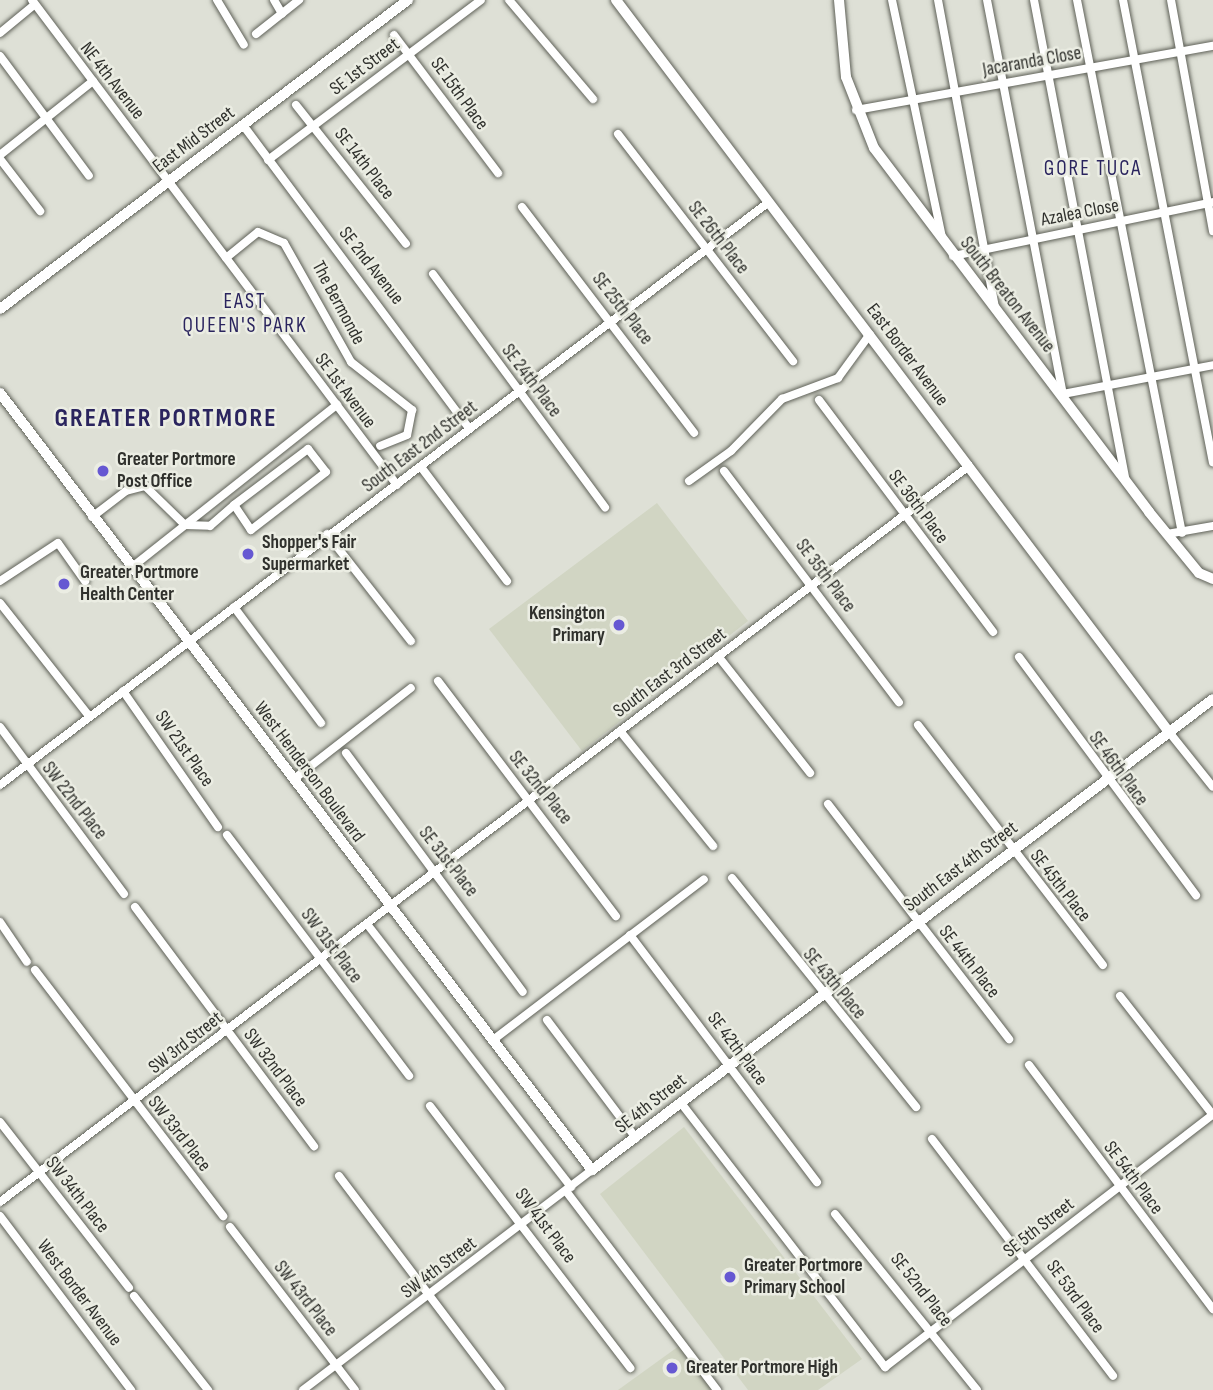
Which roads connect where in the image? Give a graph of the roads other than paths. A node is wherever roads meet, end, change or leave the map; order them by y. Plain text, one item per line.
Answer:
1 (218, 0) edge
2 (274, 0) edge
3 (299, 0) edge
4 (408, 0) edge
5 (481, 0) edge
6 (509, 0) edge
7 (616, 0) edge
8 (839, 0) edge
9 (892, 0) edge
10 (938, 0) edge
11 (987, 0) edge
12 (1034, 0) edge
13 (1077, 0) edge
14 (1123, 0) edge
15 (1171, 0) edge
16 (33, 3) edge
17 (282, 13) junction
18 (0, 33) edge
19 (256, 34) dead end
20 (394, 35) dead end
21 (244, 45) dead end
22 (1213, 46) edge
23 (1181, 51) junction
24 (410, 53) junction
25 (0, 56) edge
26 (1135, 60) junction
27 (1090, 68) junction
28 (1048, 76) junction
29 (93, 81) junction
30 (1004, 83) junction
31 (956, 92) junction
32 (593, 99) dead end
33 (913, 100) junction
34 (296, 105) dead end
35 (856, 110) junction
36 (46, 118) junction
37 (243, 125) junction
38 (314, 126) junction
39 (618, 134) dead end
40 (0, 157) edge
41 (268, 160) junction
42 (498, 173) dead end
43 (89, 176) dead end
44 (167, 181) junction
45 (769, 202) junction
46 (1210, 202) edge
47 (522, 207) dead end
48 (40, 211) dead end
49 (1163, 212) junction
50 (1122, 220) junction
51 (1076, 230) junction
52 (1213, 231) edge
53 (1033, 239) junction
54 (943, 241) junction
55 (406, 244) dead end
56 (987, 248) junction
57 (707, 250) junction
58 (953, 256) junction
59 (226, 258) junction
60 (433, 274) dead end
61 (0, 309) edge
62 (995, 310) junction
63 (611, 322) junction
64 (870, 334) junction
65 (793, 361) dead end
66 (1213, 365) edge
67 (1195, 368) junction
68 (1153, 376) junction
69 (1107, 385) junction
70 (0, 393) edge
71 (519, 393) junction
72 (1063, 394) junction
73 (819, 400) dead end
74 (337, 405) junction
75 (470, 429) junction
76 (694, 433) dead end
77 (298, 435) junction
78 (380, 446) dead end
79 (308, 449) junction
80 (1213, 462) edge
81 (969, 466) junction
82 (421, 467) junction
83 (724, 471) dead end
84 (689, 481) dead end
85 (1127, 484) junction
86 (397, 485) junction
87 (234, 505) junction
88 (605, 507) dead end
89 (905, 516) junction
90 (92, 517) junction
91 (185, 525) junction
92 (1213, 526) edge
93 (1182, 533) junction
94 (327, 534) junction
95 (1167, 534) junction
96 (131, 568) junction
97 (1213, 579) edge
98 (0, 581) edge
99 (85, 581) dead end
100 (507, 581) dead end
101 (813, 587) junction
102 (0, 603) edge
103 (234, 607) junction
104 (993, 632) dead end
105 (411, 640) dead end
106 (187, 643) junction
107 (718, 656) junction
108 (1019, 657) dead end
109 (438, 681) dead end
110 (411, 688) dead end
111 (123, 691) junction
112 (1213, 699) edge
113 (900, 702) dead end
114 (88, 715) junction
115 (321, 723) dead end
116 (918, 725) dead end
117 (0, 727) edge
118 (620, 731) junction
119 (1169, 732) junction
120 (346, 754) dead end
121 (25, 765) junction
122 (810, 773) dead end
123 (294, 779) junction
124 (1105, 781) junction
125 (0, 785) edge
126 (1213, 788) edge
127 (531, 800) junction
128 (828, 804) dead end
129 (218, 827) dead end
130 (228, 835) dead end
131 (713, 846) dead end
132 (1012, 850) junction
133 (436, 872) junction
134 (732, 878) dead end
135 (704, 880) dead end
136 (124, 894) dead end
137 (1196, 895) dead end
138 (389, 905) junction
139 (135, 907) dead end
140 (617, 916) dead end
141 (0, 922) edge
142 (918, 922) junction
143 (367, 924) junction
144 (630, 935) junction
145 (322, 960) junction
146 (27, 961) dead end
147 (1103, 965) dead end
148 (35, 970) dead end
149 (523, 992) dead end
150 (823, 995) junction
151 (1121, 996) dead end
152 (547, 1020) dead end
153 (227, 1030) junction
154 (1009, 1039) dead end
155 (493, 1040) junction
156 (729, 1064) junction
157 (1029, 1065) dead end
158 (410, 1076) dead end
159 (134, 1102) junction
160 (681, 1103) junction
161 (430, 1106) dead end
162 (916, 1107) dead end
163 (1213, 1115) edge
164 (0, 1122) edge
165 (636, 1138) junction
166 (932, 1139) dead end
167 (314, 1146) dead end
168 (592, 1170) junction
169 (40, 1174) junction
170 (339, 1176) dead end
171 (817, 1182) dead end
172 (1120, 1186) junction
173 (569, 1189) junction
174 (0, 1202) edge
175 (835, 1214) dead end
176 (0, 1216) edge
177 (223, 1216) dead end
178 (524, 1223) junction
179 (230, 1227) dead end
180 (1026, 1258) junction
181 (428, 1297) junction
182 (1213, 1309) edge
183 (932, 1331) junction
184 (336, 1365) junction
185 (631, 1368) dead end
186 (1113, 1376) dead end
187 (131, 1390) edge
188 (208, 1390) edge
189 (303, 1390) edge
190 (355, 1390) edge
191 (501, 1390) edge
192 (717, 1390) edge
193 (977, 1390) edge

1 - 21 street
2 - 17 street
3 - 17 street
4 - 37 street, East Mid Street
5 - 24 street, SE 1st Street
6 - 32 street
7 - 45 street, East Border Avenue
8 - 35 street, South Breaton Avenue
9 - 33 street
10 - 31 street
11 - 30 street
12 - 28 street
13 - 27 street
14 - 26 street
15 - 23 street
16 - 18 street
16 - 29 street, NE 4th Avenue
17 - 19 street
20 - 24 street, SE 15th Place
22 - 23 street, Jacaranda Close
23 - 26 street, Jacaranda Close
23 - 46 street
24 - 38 street, SE 1st Street
24 - 42 street, SE 15th Place
25 - 36 street
26 - 27 street, Jacaranda Close
26 - 49 street
27 - 28 street, Jacaranda Close
27 - 50 street
28 - 30 street, Jacaranda Close
28 - 51 street
29 - 36 street
29 - 44 street, NE 4th Avenue
30 - 31 street, Jacaranda Close
30 - 53 street
31 - 33 street, Jacaranda Close
31 - 56 street
33 - 35 street, Jacaranda Close
33 - 54 street
34 - 38 street, SE 14th Place
35 - 54 street, South Breaton Avenue
36 - 40 street
36 - 43 street
37 - 41 street, SE 2nd Avenue
37 - 44 street, East Mid Street
38 - 41 street, SE 1st Street
38 - 55 street, SE 14th Place
39 - 57 street, SE 26th Place
40 - 48 street
41 - 75 street, SE 2nd Avenue
44 - 59 street, SE 1st Avenue
44 - 61 street, East Mid Street
45 - 57 street, South East 2nd Street
45 - 64 street, East Border Avenue
46 - 49 street, Azalea Close
46 - 52 street
47 - 63 street, SE 25th Place
49 - 50 street, Azalea Close
49 - 67 street
50 - 51 street, Azalea Close
50 - 68 street
51 - 53 street, Azalea Close
51 - 69 street
53 - 56 street, Azalea Close
53 - 72 street
54 - 58 street, South Breaton Avenue
56 - 58 street, Azalea Close
56 - 62 street
57 - 63 street, South East 2nd Street
57 - 65 street, SE 26th Place
58 - 62 street, South Breaton Avenue
59 - 74 street, SE 1st Avenue
59 - 78 street, The Bermonde
60 - 71 street, SE 24th Place
62 - 72 street, South Breaton Avenue
63 - 71 street, South East 2nd Street
63 - 76 street, SE 25th Place
64 - 81 street, East Border Avenue
64 - 84 street
66 - 67 street
67 - 68 street
67 - 80 street
68 - 69 street
68 - 93 street
69 - 72 street
69 - 85 street
70 - 90 street, West Henderson Boulevard
71 - 75 street, South East 2nd Street
71 - 88 street, SE 24th Place
72 - 85 street, South Breaton Avenue
73 - 89 street, SE 36th Place
74 - 77 street
74 - 86 street, SE 1st Avenue
75 - 82 street, South East 2nd Street
77 - 79 street
77 - 91 street
79 - 87 street
79 - 87 street
81 - 89 street, South East 3rd Street
81 - 119 street, East Border Avenue
82 - 86 street, South East 2nd Street
82 - 100 street
83 - 101 street, SE 35th Place
85 - 95 street, South Breaton Avenue
86 - 94 street, South East 2nd Street
87 - 91 street
89 - 101 street, South East 3rd Street
89 - 104 street, SE 36th Place
90 - 91 street
90 - 96 street, West Henderson Boulevard
91 - 96 street
92 - 93 street
93 - 95 street
94 - 103 street, South East 2nd Street
94 - 105 street
95 - 97 street, South Breaton Avenue
96 - 106 street, West Henderson Boulevard
98 - 99 street
101 - 107 street, South East 3rd Street
101 - 113 street, SE 35th Place
102 - 114 street
103 - 106 street, South East 2nd Street
103 - 115 street
106 - 111 street, South East 2nd Street
106 - 123 street, West Henderson Boulevard
107 - 118 street, South East 3rd Street
107 - 122 street
108 - 124 street, SE 46th Place
109 - 127 street, SE 32nd Place
110 - 123 street
111 - 114 street, South East 2nd Street
111 - 129 street, SW 21st Place
112 - 119 street, South East 4th Street
114 - 121 street, South East 2nd Street
116 - 132 street, SE 45th Place
117 - 121 street, SW 22nd Place
118 - 127 street, South East 3rd Street
118 - 131 street
119 - 124 street, South East 4th Street
119 - 126 street
120 - 133 street, SE 31st Place
121 - 125 street, South East 2nd Street
121 - 136 street, SW 22nd Place
123 - 138 street, West Henderson Boulevard
124 - 132 street, South East 4th Street
124 - 137 street, SE 46th Place
127 - 133 street, South East 3rd Street
127 - 140 street, SE 32nd Place
128 - 142 street, SE 44th Place
130 - 145 street, SW 31st Place
132 - 142 street, South East 4th Street
132 - 147 street, SE 45th Place
133 - 138 street, South East 3rd Street
133 - 149 street, SE 31st Place
134 - 150 street, SE 43th Place
135 - 144 street
138 - 143 street, SW 3rd Street
138 - 155 street, West Henderson Boulevard
139 - 153 street, SW 32nd Place
141 - 146 street
142 - 150 street, South East 4th Street
142 - 154 street, SE 44th Place
143 - 145 street, SW 3rd Street
143 - 173 street
144 - 155 street
144 - 156 street, SE 42th Place
145 - 153 street, SW 3rd Street
145 - 158 street, SW 31st Place
148 - 159 street, SW 33rd Place
150 - 156 street, South East 4th Street
150 - 162 street, SE 43th Place
151 - 163 street
152 - 165 street
153 - 159 street, SW 3rd Street
153 - 167 street, SW 32nd Place
155 - 168 street, West Henderson Boulevard
156 - 160 street, SE 4th Street
156 - 171 street, SE 42th Place
157 - 172 street, SE 54th Place
159 - 169 street, SW 3rd Street
159 - 177 street, SW 33rd Place
160 - 165 street, SE 4th Street
160 - 183 street, SE 5th Street
161 - 178 street, SW 41st Place
163 - 172 street, SE 5th Street
164 - 169 street, SW 34th Place
165 - 168 street, SE 4th Street
166 - 180 street, SE 53rd Place
168 - 173 street, SW 4th Street
169 - 174 street, SW 3rd Street
169 - 188 street, SW 34th Place
170 - 181 street
172 - 180 street, SE 5th Street
172 - 182 street, SE 54th Place
173 - 178 street, SW 4th Street
173 - 192 street
175 - 183 street, SE 52nd Place
176 - 187 street, West Border Avenue
178 - 181 street, SW 4th Street
178 - 185 street, SW 41st Place
179 - 184 street, SW 43rd Place
180 - 183 street, SE 5th Street
180 - 186 street, SE 53rd Place
181 - 184 street, SW 4th Street
181 - 191 street
183 - 193 street, SE 52nd Place
184 - 189 street, SW 4th Street
184 - 190 street, SW 43rd Place

